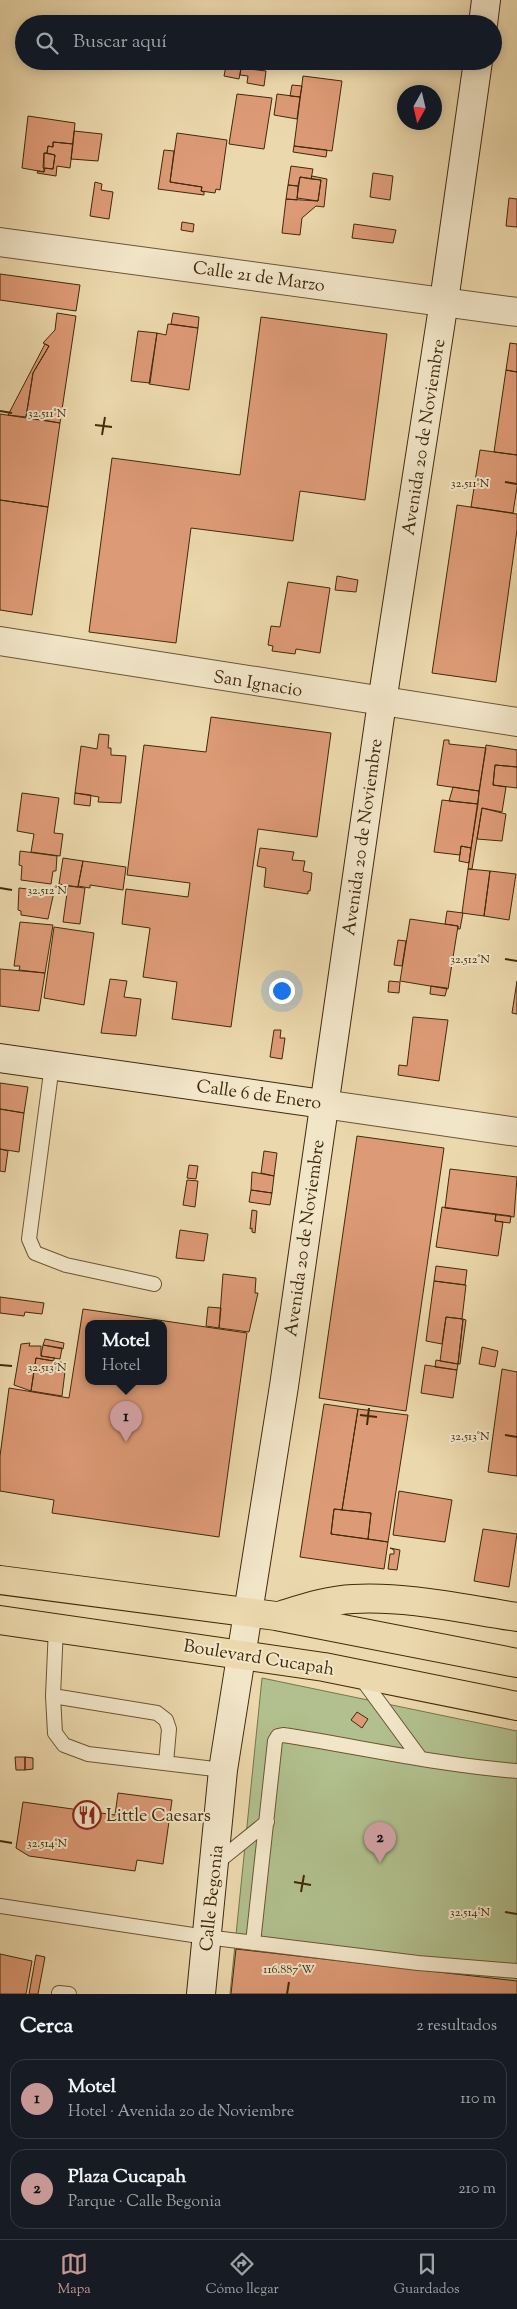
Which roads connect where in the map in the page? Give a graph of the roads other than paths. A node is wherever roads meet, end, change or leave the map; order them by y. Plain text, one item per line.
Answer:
1 (486, 0) edge
2 (484, 15) edge
3 (477, 70) edge
4 (0, 242) edge
5 (444, 301) junction
6 (517, 312) edge
7 (0, 642) edge
8 (382, 702) junction
9 (517, 722) edge
10 (0, 1058) edge
11 (52, 1065) junction
12 (323, 1104) junction
13 (517, 1132) edge
14 (154, 1284) dead end
15 (0, 1580) edge
16 (248, 1613) junction
17 (276, 1616) junction
18 (517, 1617) edge
19 (0, 1620) edge
20 (56, 1627) junction
21 (242, 1654) junction
22 (517, 1663) edge
23 (357, 1673) junction
24 (54, 1696) junction
25 (517, 1706) edge
26 (420, 1758) junction
27 (166, 1763) junction
28 (223, 1770) junction
29 (517, 1771) edge
30 (267, 1822) junction
31 (215, 1864) junction
32 (0, 1906) edge
33 (206, 1937) junction
34 (253, 1943) junction
35 (517, 1971) edge
36 (201, 1994) edge

1 - 2 main road
3 - 5 main road, Avenida 20 de Noviembre
4 - 5 main road, Calle 21 de Marzo
5 - 6 main road, Calle 21 de Marzo
5 - 8 main road, Avenida 20 de Noviembre
7 - 8 main road, San Ignacio
8 - 9 main road, San Ignacio
8 - 12 main road, Avenida 20 de Noviembre
10 - 11 main road, Calle 6 de Enero
11 - 12 main road, Calle 6 de Enero
11 - 14 lane
12 - 13 main road, Calle 6 de Enero
12 - 16 main road, Avenida 20 de Noviembre
15 - 16 main road
16 - 17 main road
16 - 21 main road, Avenida 20 de Noviembre
17 - 18 main road
17 - 22 main road
19 - 20 main road, Boulevard Cucapah
20 - 21 main road, Boulevard Cucapah
20 - 24 lane
21 - 23 main road, Boulevard Cucapah
21 - 28 main road, Calle Begonia
23 - 25 main road, Boulevard Cucapah
23 - 26 lane
24 - 27 lane
24 - 27 lane
26 - 29 lane
26 - 30 lane
27 - 28 lane
28 - 31 main road, Calle Begonia
30 - 31 lane
30 - 34 lane
31 - 33 main road, Calle Begonia
32 - 33 lane
33 - 34 lane
33 - 36 main road, Calle Begonia
34 - 35 lane

